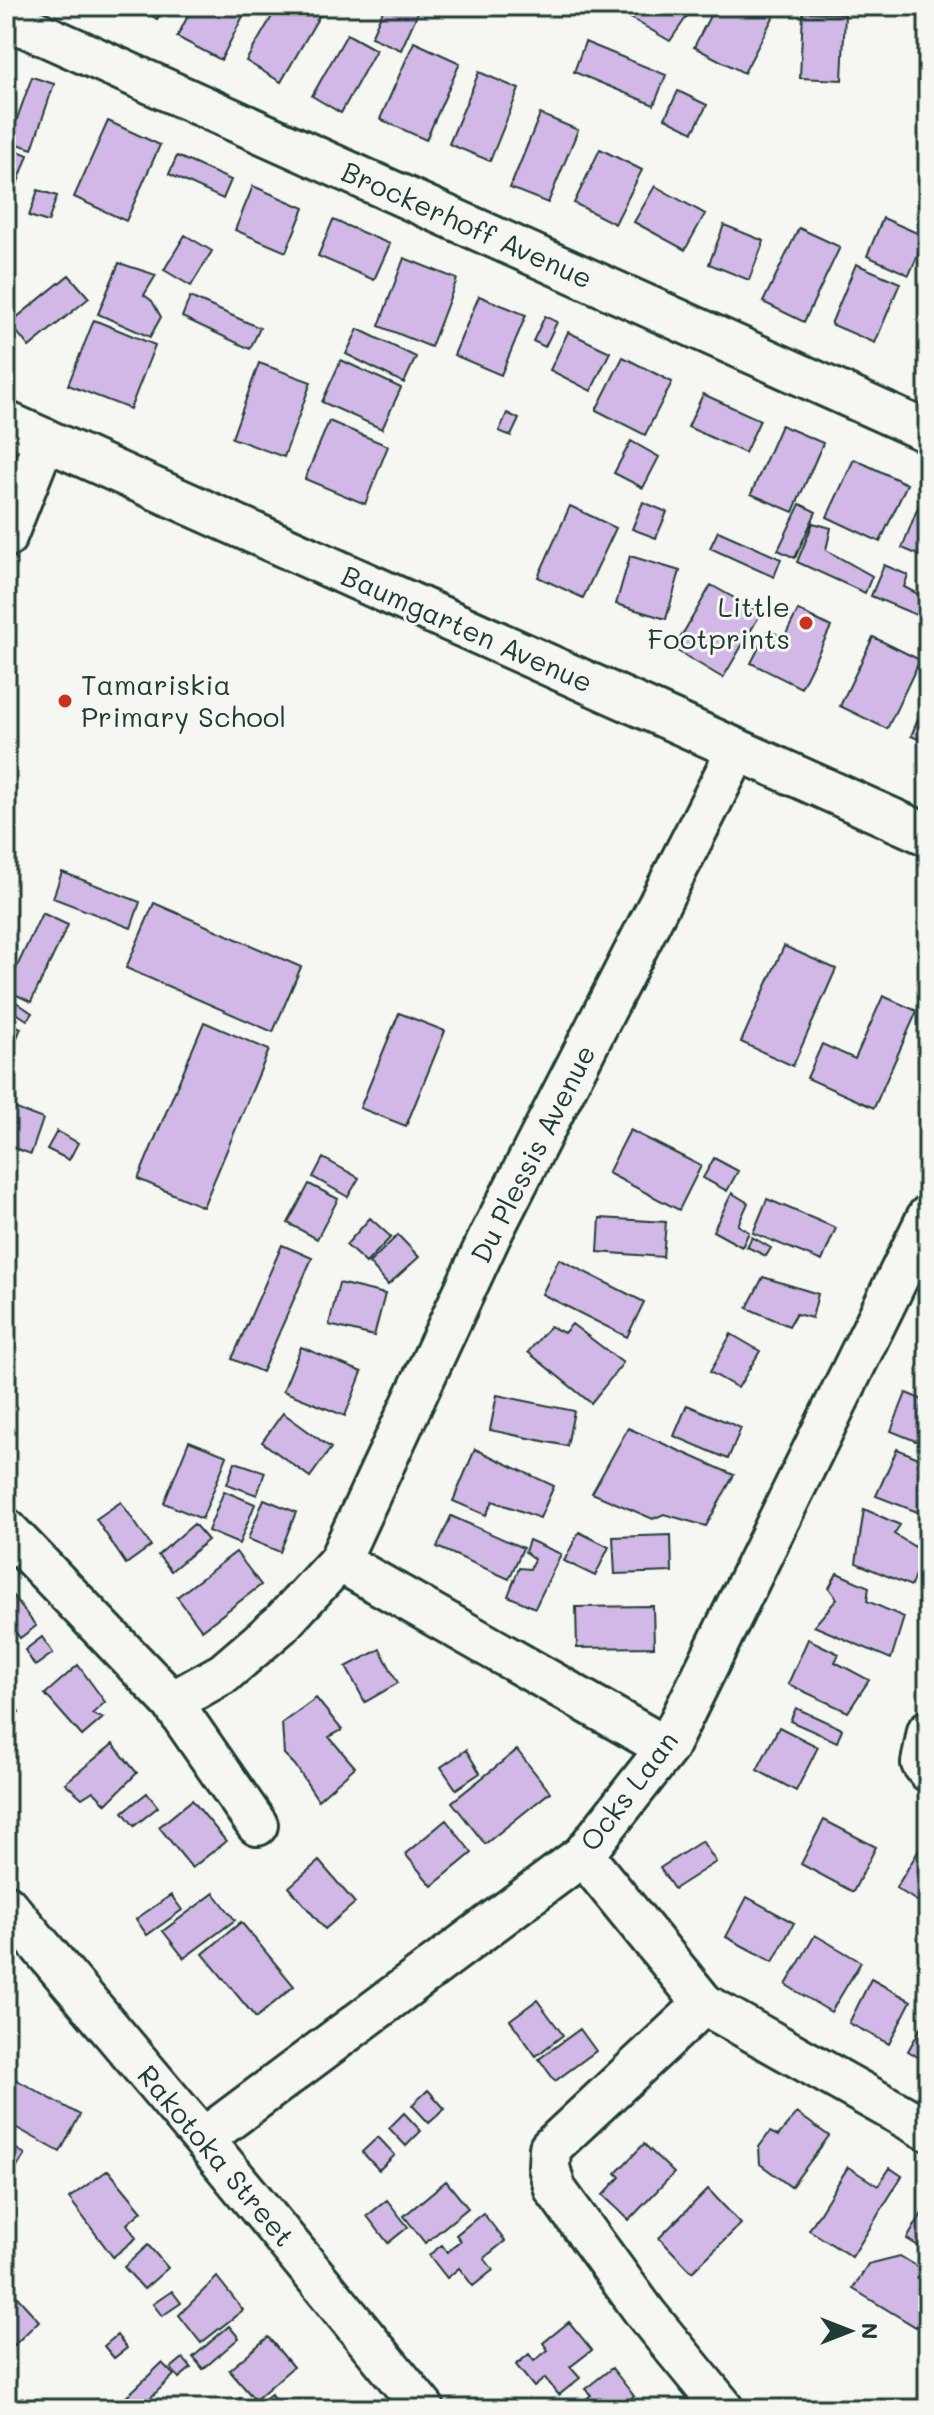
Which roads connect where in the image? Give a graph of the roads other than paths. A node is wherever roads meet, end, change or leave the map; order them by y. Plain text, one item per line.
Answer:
1 (6, 18) edge
2 (6, 422) edge
3 (928, 432) edge
4 (45, 439) junction
5 (6, 537) edge
6 (737, 751) junction
7 (928, 835) edge
8 (928, 1216) edge
9 (6, 1529) edge
10 (339, 1561) junction
11 (172, 1702) junction
12 (928, 1731) edge
13 (667, 1748) junction
14 (928, 1771) edge
15 (257, 1825) dead end
16 (583, 1855) junction
17 (12, 1924) edge
18 (704, 2004) junction
19 (928, 2130) edge
20 (203, 2139) junction
21 (424, 2409) edge
22 (724, 2409) edge

1 - 3 street, Brockerhoff Avenue
2 - 4 street, Baumgarten Avenue
4 - 5 street
4 - 6 street, Baumgarten Avenue
6 - 7 street, Baumgarten Avenue
6 - 10 street, Du Plessis Avenue
8 - 13 street, Ocks Laan
9 - 11 street
10 - 11 street, Du Plessis Avenue
10 - 13 street
11 - 15 street
12 - 14 street
13 - 16 street, Ocks Laan
16 - 18 street
16 - 20 street, Ocks Laan
17 - 20 street, Rakotoka Street
18 - 19 street
18 - 22 street
20 - 21 street, Rakotoka Street

